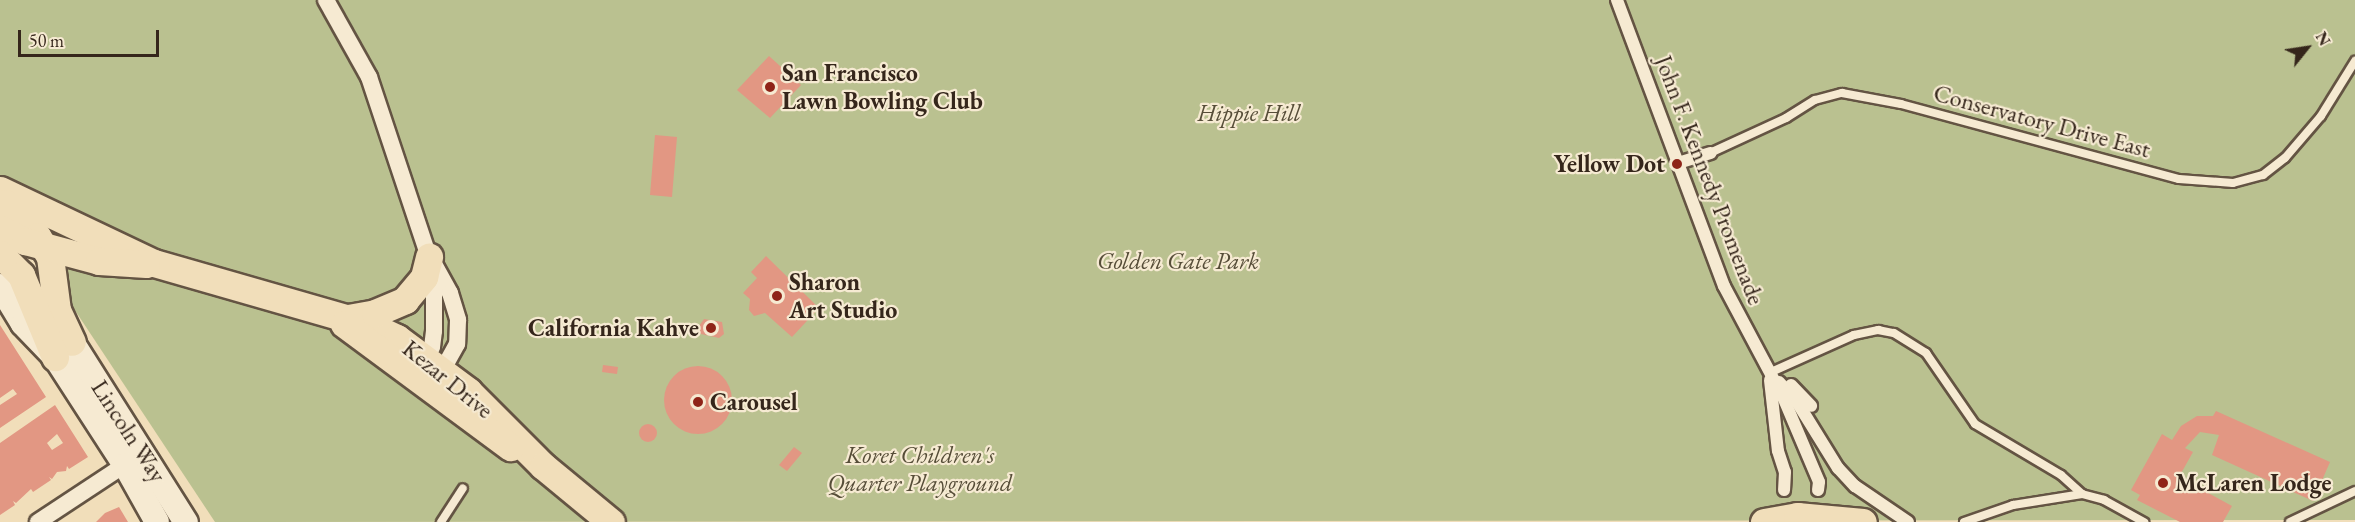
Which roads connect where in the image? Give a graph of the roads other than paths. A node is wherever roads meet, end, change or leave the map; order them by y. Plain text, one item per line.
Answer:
1 (326, 0) edge
2 (1617, 0) edge
3 (2355, 61) edge
4 (1710, 153) joint
5 (1678, 163) junction
6 (0, 190) edge
7 (0, 197) edge
8 (0, 229) edge
9 (46, 248) junction
10 (0, 254) edge
11 (429, 257) junction
12 (154, 263) junction
13 (0, 286) edge
14 (338, 319) junction
15 (63, 349) junction
16 (1770, 373) junction
17 (429, 374) junction
18 (1811, 406) dead end
19 (134, 459) junction
20 (463, 488) dead end
21 (1784, 490) dead end
22 (1818, 490) dead end
23 (2355, 491) edge
24 (2082, 494) junction
25 (38, 522) edge
26 (157, 522) edge
27 (186, 522) edge
28 (441, 522) edge
29 (611, 522) edge
30 (1764, 522) edge
31 (1863, 522) edge
32 (1908, 522) edge
33 (1964, 522) edge
34 (2144, 522) edge
35 (2290, 522) edge

1 - 11 street
2 - 5 street, John F. Kennedy Promenade
3 - 4 lane, Conservatory Drive East
4 - 5 street, Conservatory Drive East
5 - 16 street, John F. Kennedy Promenade
6 - 12 main road, Kezar Drive
7 - 9 main road
8 - 9 main road, Kezar Drive
9 - 12 main road, Kezar Drive
9 - 15 main road
10 - 15 main road
11 - 14 main road
11 - 17 street
11 - 17 street
12 - 14 main road, Kezar Drive
13 - 15 main road, Lincoln Way
14 - 17 main road, Kezar Drive
15 - 19 main road, Lincoln Way
16 - 18 street
16 - 21 street, John F. Kennedy Promenade
16 - 22 street, John F. Kennedy Promenade
16 - 24 lane
16 - 32 street, John F. Kennedy Promenade
17 - 29 main road, Kezar Drive
19 - 25 street
19 - 26 main road, Lincoln Way
19 - 27 main road, Lincoln Way
20 - 28 lane
23 - 35 lane
24 - 33 lane
24 - 34 lane
30 - 31 main road

